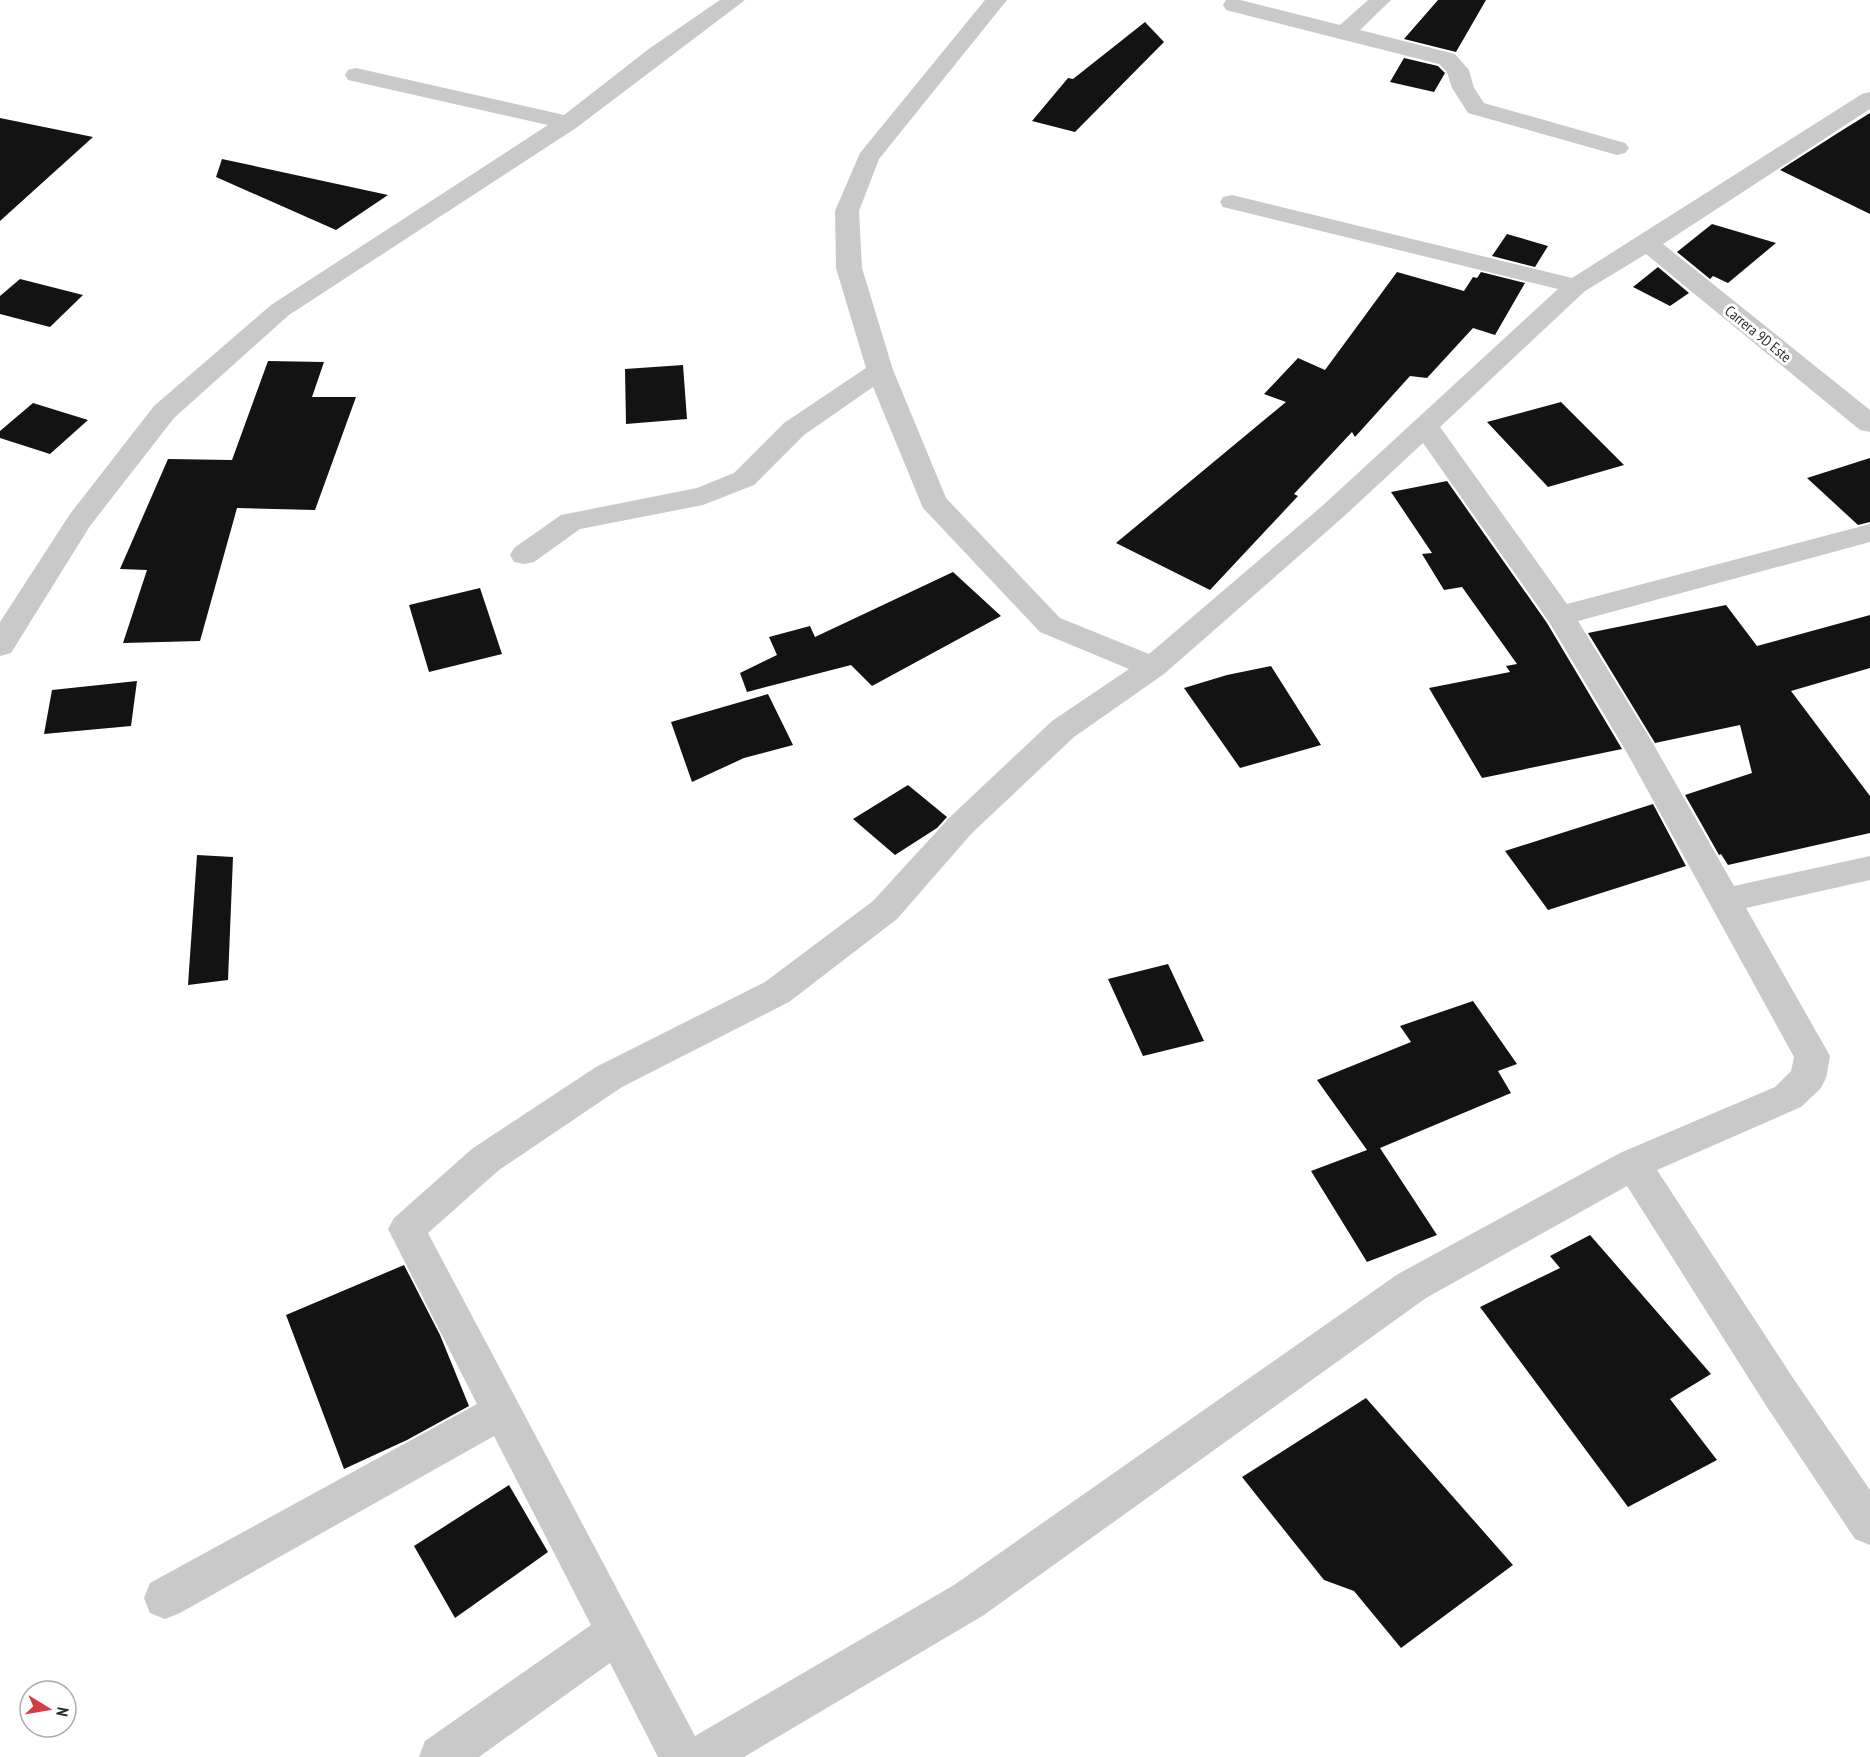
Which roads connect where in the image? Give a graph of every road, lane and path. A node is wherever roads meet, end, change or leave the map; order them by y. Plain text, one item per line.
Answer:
1 (734, 0) edge
2 (996, 0) edge
3 (1380, 0) edge
4 (1234, 5) dead end
5 (1346, 32) junction
6 (356, 75) dead end
7 (1870, 99) edge
8 (568, 123) junction
9 (1617, 148) dead end
10 (1232, 202) dead end
11 (1647, 243) junction
12 (1576, 286) junction
13 (880, 370) junction
14 (1870, 424) edge
15 (1424, 425) junction
16 (1870, 533) edge
17 (524, 555) dead end
18 (1560, 616) junction
19 (0, 646) edge
20 (1153, 667) junction
21 (1870, 868) edge
22 (1726, 900) junction
23 (1633, 1164) junction
24 (502, 1412) junction
25 (1870, 1525) edge
26 (165, 1598) dead end
27 (616, 1633) junction
28 (441, 1757) edge
29 (682, 1757) edge
30 (702, 1757) edge

1 - 8 street
2 - 13 street
3 - 5 street
4 - 5 street
5 - 9 street
6 - 8 street
7 - 11 street
8 - 19 street
10 - 12 street
11 - 12 street
11 - 14 street, Carrera 9D Este
12 - 15 street
13 - 17 street
13 - 20 street
15 - 18 street
15 - 20 street
16 - 18 street
18 - 22 street
20 - 24 street
21 - 22 street
22 - 23 street
23 - 25 street
23 - 30 street
24 - 26 street
24 - 27 street
27 - 28 street
27 - 29 street

